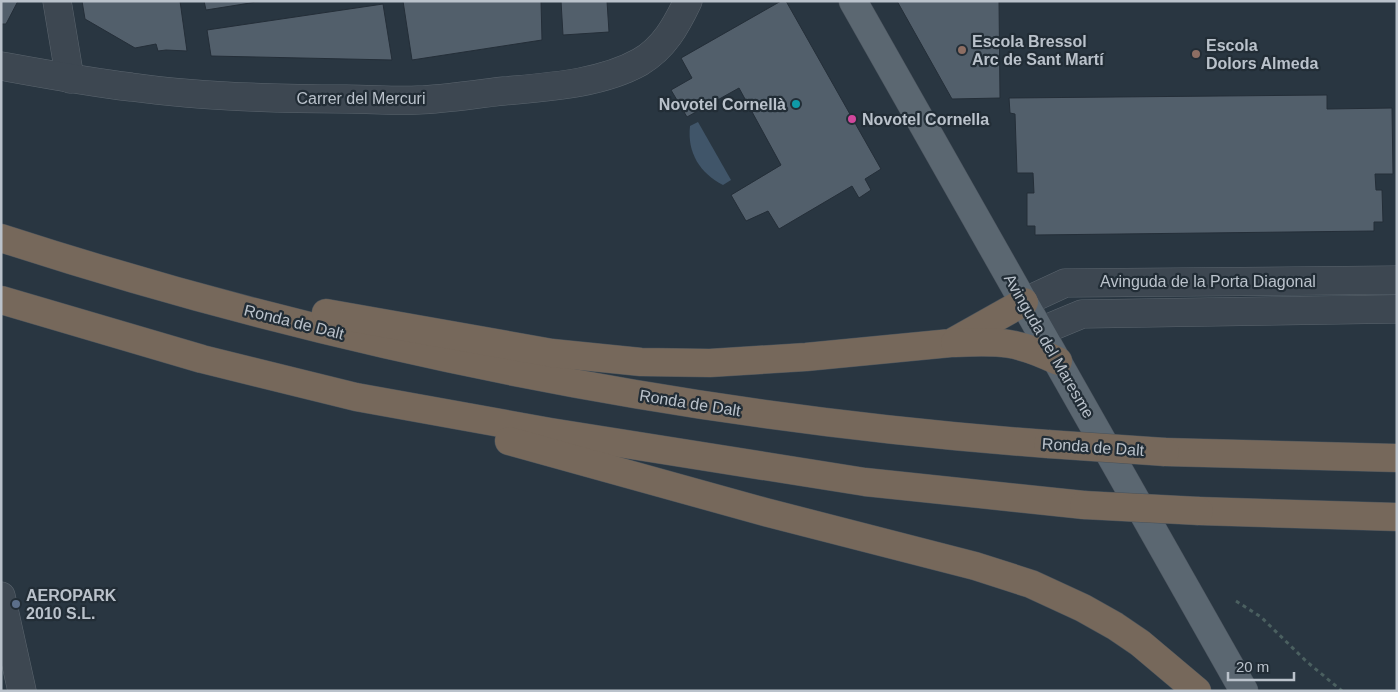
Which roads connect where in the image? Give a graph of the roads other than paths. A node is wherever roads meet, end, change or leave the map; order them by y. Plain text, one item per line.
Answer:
1 (57, 1) edge
2 (688, 1) edge
3 (853, 1) edge
4 (1, 66) edge
5 (70, 79) junction
6 (1, 238) edge
7 (132, 279) junction
8 (1397, 280) edge
9 (1, 300) edge
10 (1024, 302) junction
11 (1397, 309) edge
12 (1041, 331) junction
13 (951, 343) junction
14 (1058, 361) junction
15 (356, 397) junction
16 (1396, 458) edge
17 (1395, 517) edge
18 (1, 596) edge
19 (22, 691) edge
20 (1197, 691) edge
21 (1244, 691) edge

1 - 5 street
2 - 5 street, Carrer del Mercuri
3 - 10 main road, Avinguda del Maresme
4 - 5 street, Carrer del Mercuri
6 - 7 highway, Ronda de Dalt
7 - 13 highway
7 - 16 highway, Ronda de Dalt, bridge
8 - 10 street, Avinguda de la Porta Diagonal
9 - 15 highway
10 - 12 main road, Avinguda del Maresme
10 - 13 highway
11 - 12 street, Avinguda de la Porta Diagonal
12 - 14 main road, Avinguda del Maresme
13 - 14 highway
14 - 21 main road, Avinguda del Maresme
15 - 17 highway, bridge
15 - 20 highway
18 - 19 street

